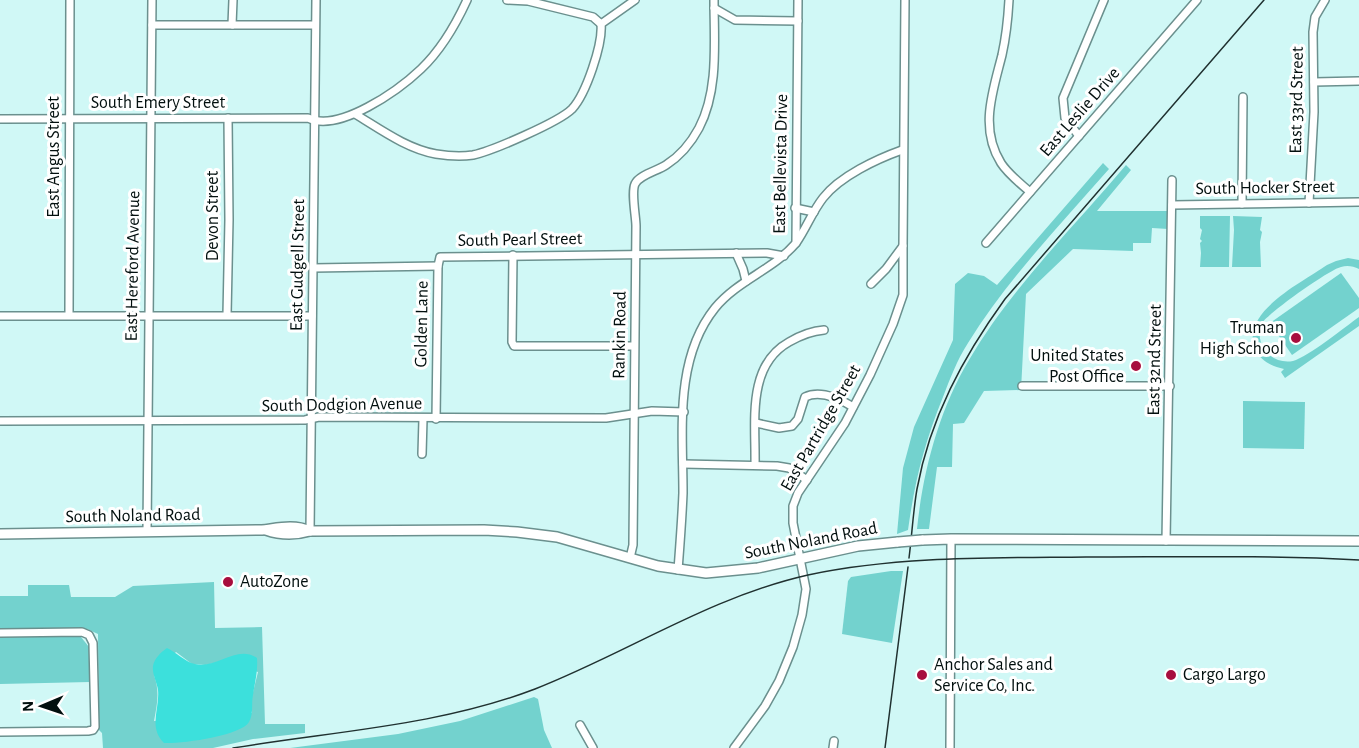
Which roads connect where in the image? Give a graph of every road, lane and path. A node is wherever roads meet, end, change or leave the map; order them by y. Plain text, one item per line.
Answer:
1 (70, 0) edge
2 (152, 0) edge
3 (233, 0) edge
4 (316, 0) edge
5 (467, 0) edge
6 (507, 0) edge
7 (635, 0) edge
8 (798, 0) edge
9 (905, 0) edge
10 (1009, 0) edge
11 (1104, 0) edge
12 (1197, 0) edge
13 (1325, 0) edge
14 (714, 4) edge
15 (798, 21) junction
16 (601, 24) junction
17 (152, 25) junction
18 (232, 25) junction
19 (315, 25) junction
20 (1359, 81) edge
21 (1314, 82) junction
22 (1243, 97) dead end
23 (355, 114) junction
24 (70, 118) junction
25 (228, 118) junction
26 (0, 119) edge
27 (150, 119) junction
28 (314, 121) junction
29 (1079, 135) junction
30 (903, 150) junction
31 (1173, 180) dead end
32 (1030, 192) junction
33 (1359, 202) edge
34 (1309, 203) junction
35 (1242, 204) junction
36 (1172, 205) junction
37 (795, 208) junction
38 (814, 212) junction
39 (796, 243) junction
40 (986, 243) dead end
41 (903, 246) junction
42 (636, 253) junction
43 (736, 253) junction
44 (513, 255) junction
45 (784, 256) junction
46 (438, 266) junction
47 (313, 268) junction
48 (746, 281) junction
49 (871, 284) dead end
50 (0, 315) edge
51 (69, 315) junction
52 (148, 315) junction
53 (226, 315) junction
54 (312, 316) junction
55 (824, 330) dead end
56 (634, 346) junction
57 (1022, 386) dead end
58 (1170, 386) junction
59 (853, 407) junction
60 (684, 412) junction
61 (634, 414) junction
62 (310, 419) junction
63 (423, 419) junction
64 (436, 419) junction
65 (0, 421) edge
66 (147, 421) junction
67 (756, 423) junction
68 (423, 454) dead end
69 (683, 464) junction
70 (755, 465) junction
71 (807, 480) junction
72 (310, 531) junction
73 (147, 532) junction
74 (0, 534) edge
75 (951, 539) junction
76 (1166, 541) junction
77 (1359, 541) edge
78 (630, 558) junction
79 (801, 558) junction
80 (678, 570) junction
81 (0, 633) edge
82 (580, 725) dead end
83 (0, 732) edge
84 (593, 748) edge
85 (734, 748) edge
86 (950, 748) edge

1 - 24 street, East Angus Street
2 - 17 street, East Hereford Avenue
3 - 18 street
4 - 19 street, East Gudgell Street
5 - 23 street, South Emery Street
6 - 16 street
7 - 16 street
8 - 15 street, East Bellevista Drive
9 - 30 street, East Partridge Street
10 - 32 street
11 - 29 street
12 - 29 street, East Leslie Drive
13 - 21 street, East 33rd Street
14 - 15 street
14 - 42 street, Rankin Road
15 - 37 street, East Bellevista Drive
16 - 23 street
17 - 18 street
17 - 27 street, East Hereford Avenue
18 - 19 street
19 - 28 street, East Gudgell Street
20 - 21 street
21 - 34 street, East 33rd Street
22 - 35 street
23 - 28 street, South Emery Street
24 - 26 street, South Emery Street
24 - 27 street, South Emery Street
24 - 51 street, East Angus Street
25 - 27 street, South Emery Street
25 - 28 street, South Emery Street
25 - 53 street, Devon Street
27 - 52 street, East Hereford Avenue
28 - 47 street, East Gudgell Street
29 - 32 street, East Leslie Drive
30 - 38 street
30 - 41 street, East Partridge Street
31 - 36 street, East 32nd Street
32 - 40 street, East Leslie Drive
33 - 34 street, South Hocker Street
34 - 35 street, South Hocker Street
35 - 36 street, South Hocker Street
36 - 58 street, East 32nd Street
37 - 38 street
37 - 39 street, East Bellevista Drive
38 - 39 street
39 - 45 street, East Bellevista Drive
41 - 49 street
41 - 59 street, East Partridge Street
42 - 43 street, South Pearl Street
42 - 44 street, South Pearl Street
42 - 56 street, Rankin Road
43 - 45 street, South Pearl Street
43 - 48 street
44 - 46 street, South Pearl Street
44 - 56 street
45 - 48 street, East Bellevista Drive
46 - 47 street, South Pearl Street
46 - 64 street, Golden Lane
47 - 54 street, East Gudgell Street
48 - 60 street, East Bellevista Drive
50 - 51 street
51 - 52 street
52 - 53 street
52 - 66 street, East Hereford Avenue
53 - 54 street
54 - 62 street, East Gudgell Street
55 - 67 street
56 - 61 street, Rankin Road
57 - 58 street
58 - 76 street, East 32nd Street
59 - 67 street
59 - 71 street, East Partridge Street
60 - 61 street, South Dodgion Avenue
60 - 69 street, East Bellevista Drive
61 - 64 street, South Dodgion Avenue
61 - 78 street, Rankin Road
62 - 63 street, South Dodgion Avenue
62 - 66 street, South Dodgion Avenue
62 - 72 street, East Gudgell Street
63 - 64 street, South Dodgion Avenue
63 - 68 street
65 - 66 street, South Dodgion Avenue
66 - 73 street, East Hereford Avenue
67 - 70 street
69 - 70 street
69 - 80 street, East Bellevista Drive
70 - 71 street
71 - 79 street, East Partridge Street
72 - 73 main road, South Noland Road
72 - 78 main road, South Noland Road
73 - 74 main road, South Noland Road
75 - 76 main road, South Noland Road
75 - 79 main road, South Noland Road, bridge
75 - 86 street
76 - 77 main road, South Noland Road
78 - 80 main road, South Noland Road
79 - 80 main road, South Noland Road
79 - 85 street, East Partridge Street
81 - 83 street
82 - 84 street

